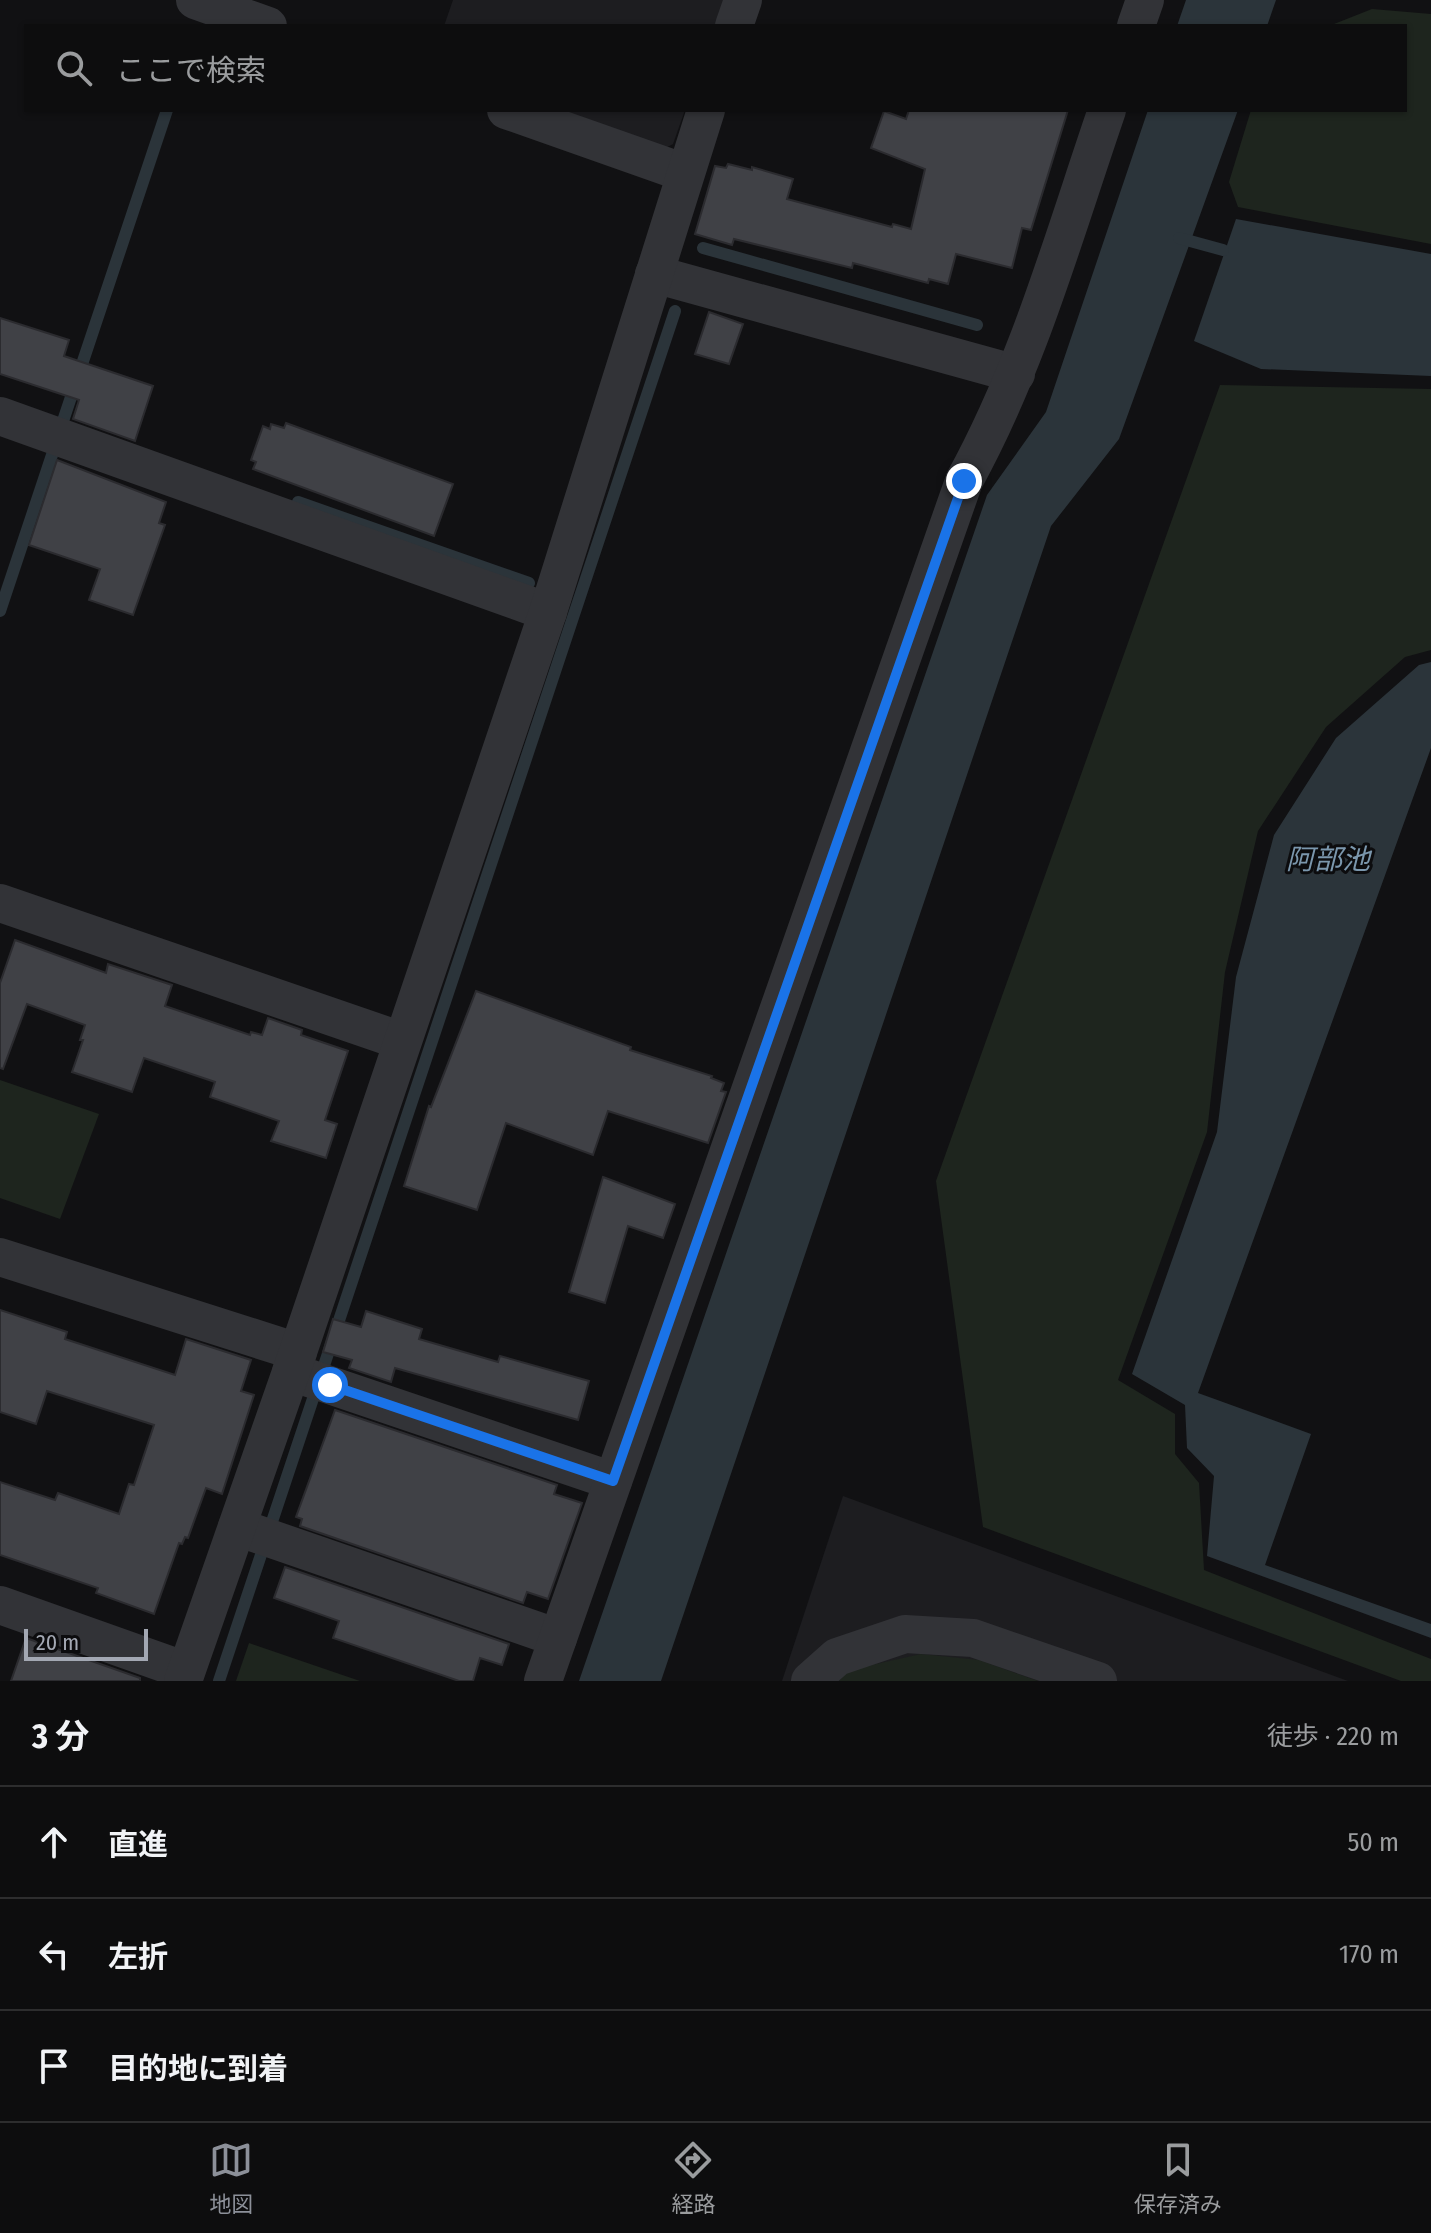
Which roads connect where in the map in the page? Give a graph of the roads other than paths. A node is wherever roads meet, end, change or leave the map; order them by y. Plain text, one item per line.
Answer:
1 (195, 0) edge
2 (743, 0) edge
3 (1145, 0) edge
4 (262, 24) edge
5 (735, 24) edge
6 (1137, 24) edge
7 (512, 112) edge
8 (705, 112) edge
9 (1106, 112) edge
10 (685, 173) junction
11 (654, 274) junction
12 (1016, 374) junction
13 (0, 416) edge
14 (548, 612) junction
15 (0, 903) edge
16 (402, 1041) junction
17 (0, 1257) edge
18 (308, 1372) junction
19 (613, 1481) junction
20 (258, 1534) junction
21 (0, 1605) edge
22 (558, 1638) junction
23 (185, 1676) edge
24 (543, 1681) edge
25 (810, 1681) edge
26 (1098, 1681) edge

1 - 4 street
2 - 5 street
3 - 6 street
7 - 10 street
8 - 10 street
9 - 12 street
10 - 11 street
11 - 12 street
11 - 14 street
12 - 19 street
13 - 14 street
14 - 16 street
15 - 16 street
16 - 18 street
17 - 18 street
18 - 19 street
18 - 20 street
19 - 22 street
20 - 22 street
20 - 23 street
21 - 23 street
22 - 24 street
25 - 26 street

